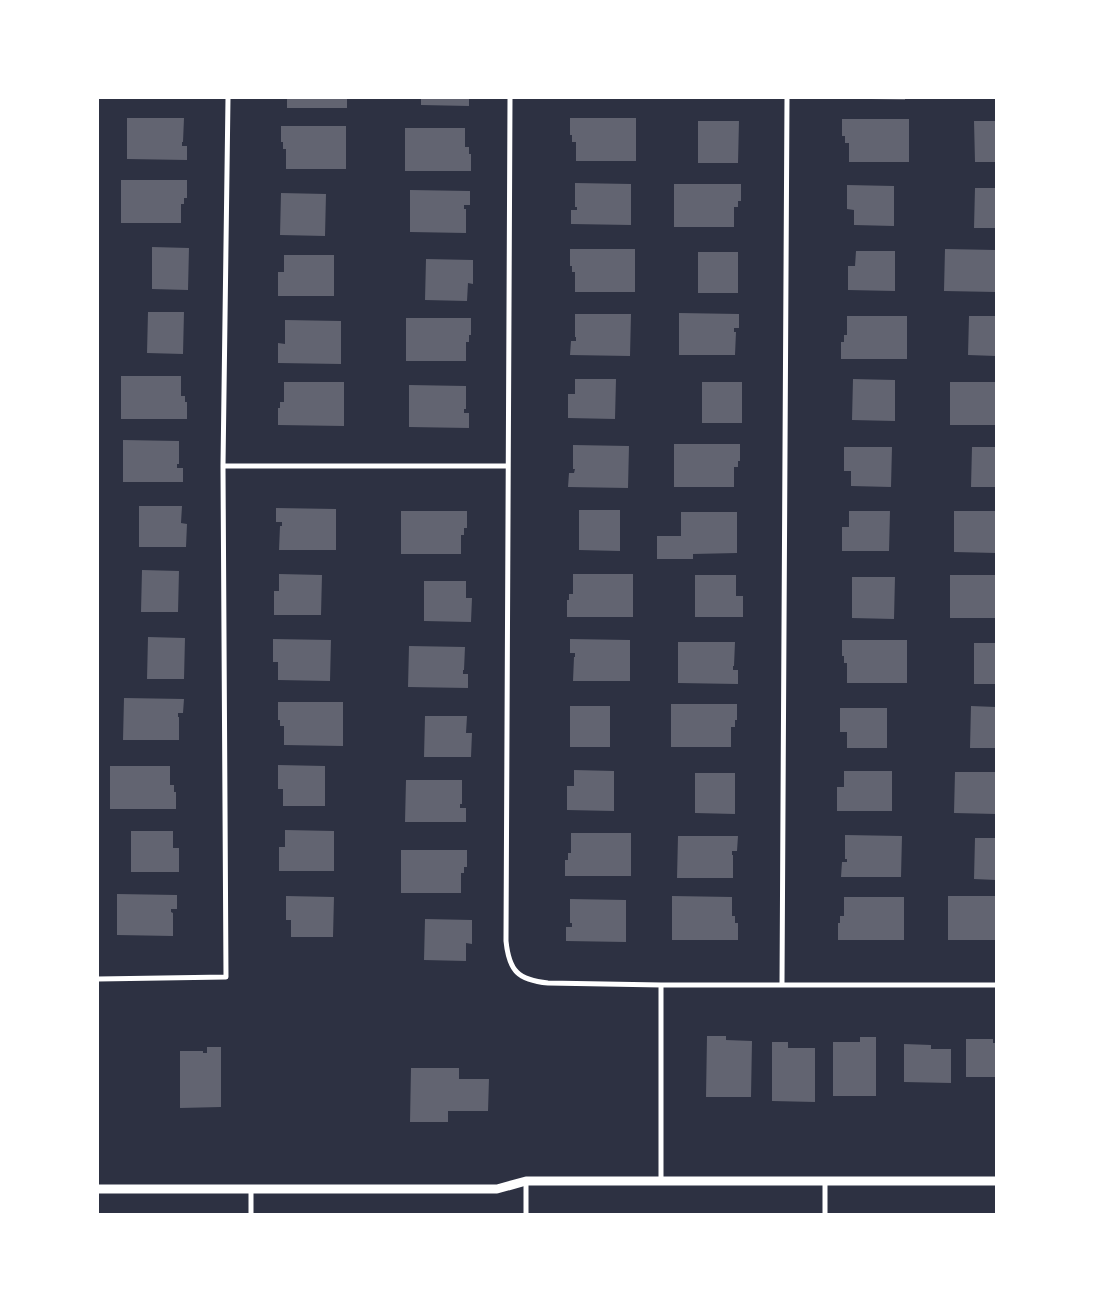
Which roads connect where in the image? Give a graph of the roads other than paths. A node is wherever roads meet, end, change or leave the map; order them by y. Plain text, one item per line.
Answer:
1 (228, 98) edge
2 (510, 98) edge
3 (787, 98) edge
4 (223, 466) junction
5 (508, 466) junction
6 (98, 979) edge
7 (782, 984) junction
8 (661, 985) junction
9 (996, 985) edge
10 (526, 1181) junction
11 (660, 1181) junction
12 (825, 1181) junction
13 (996, 1181) edge
14 (98, 1189) edge
15 (251, 1190) junction
16 (251, 1214) edge
17 (526, 1214) edge
18 (825, 1214) edge

1 - 4 street
2 - 5 street
3 - 7 street
4 - 5 street
4 - 6 street
5 - 8 street
7 - 8 street
7 - 9 street
8 - 11 street
10 - 11 street
10 - 15 street
10 - 17 street
11 - 12 street
12 - 13 street
12 - 18 street
14 - 15 street
15 - 16 street

